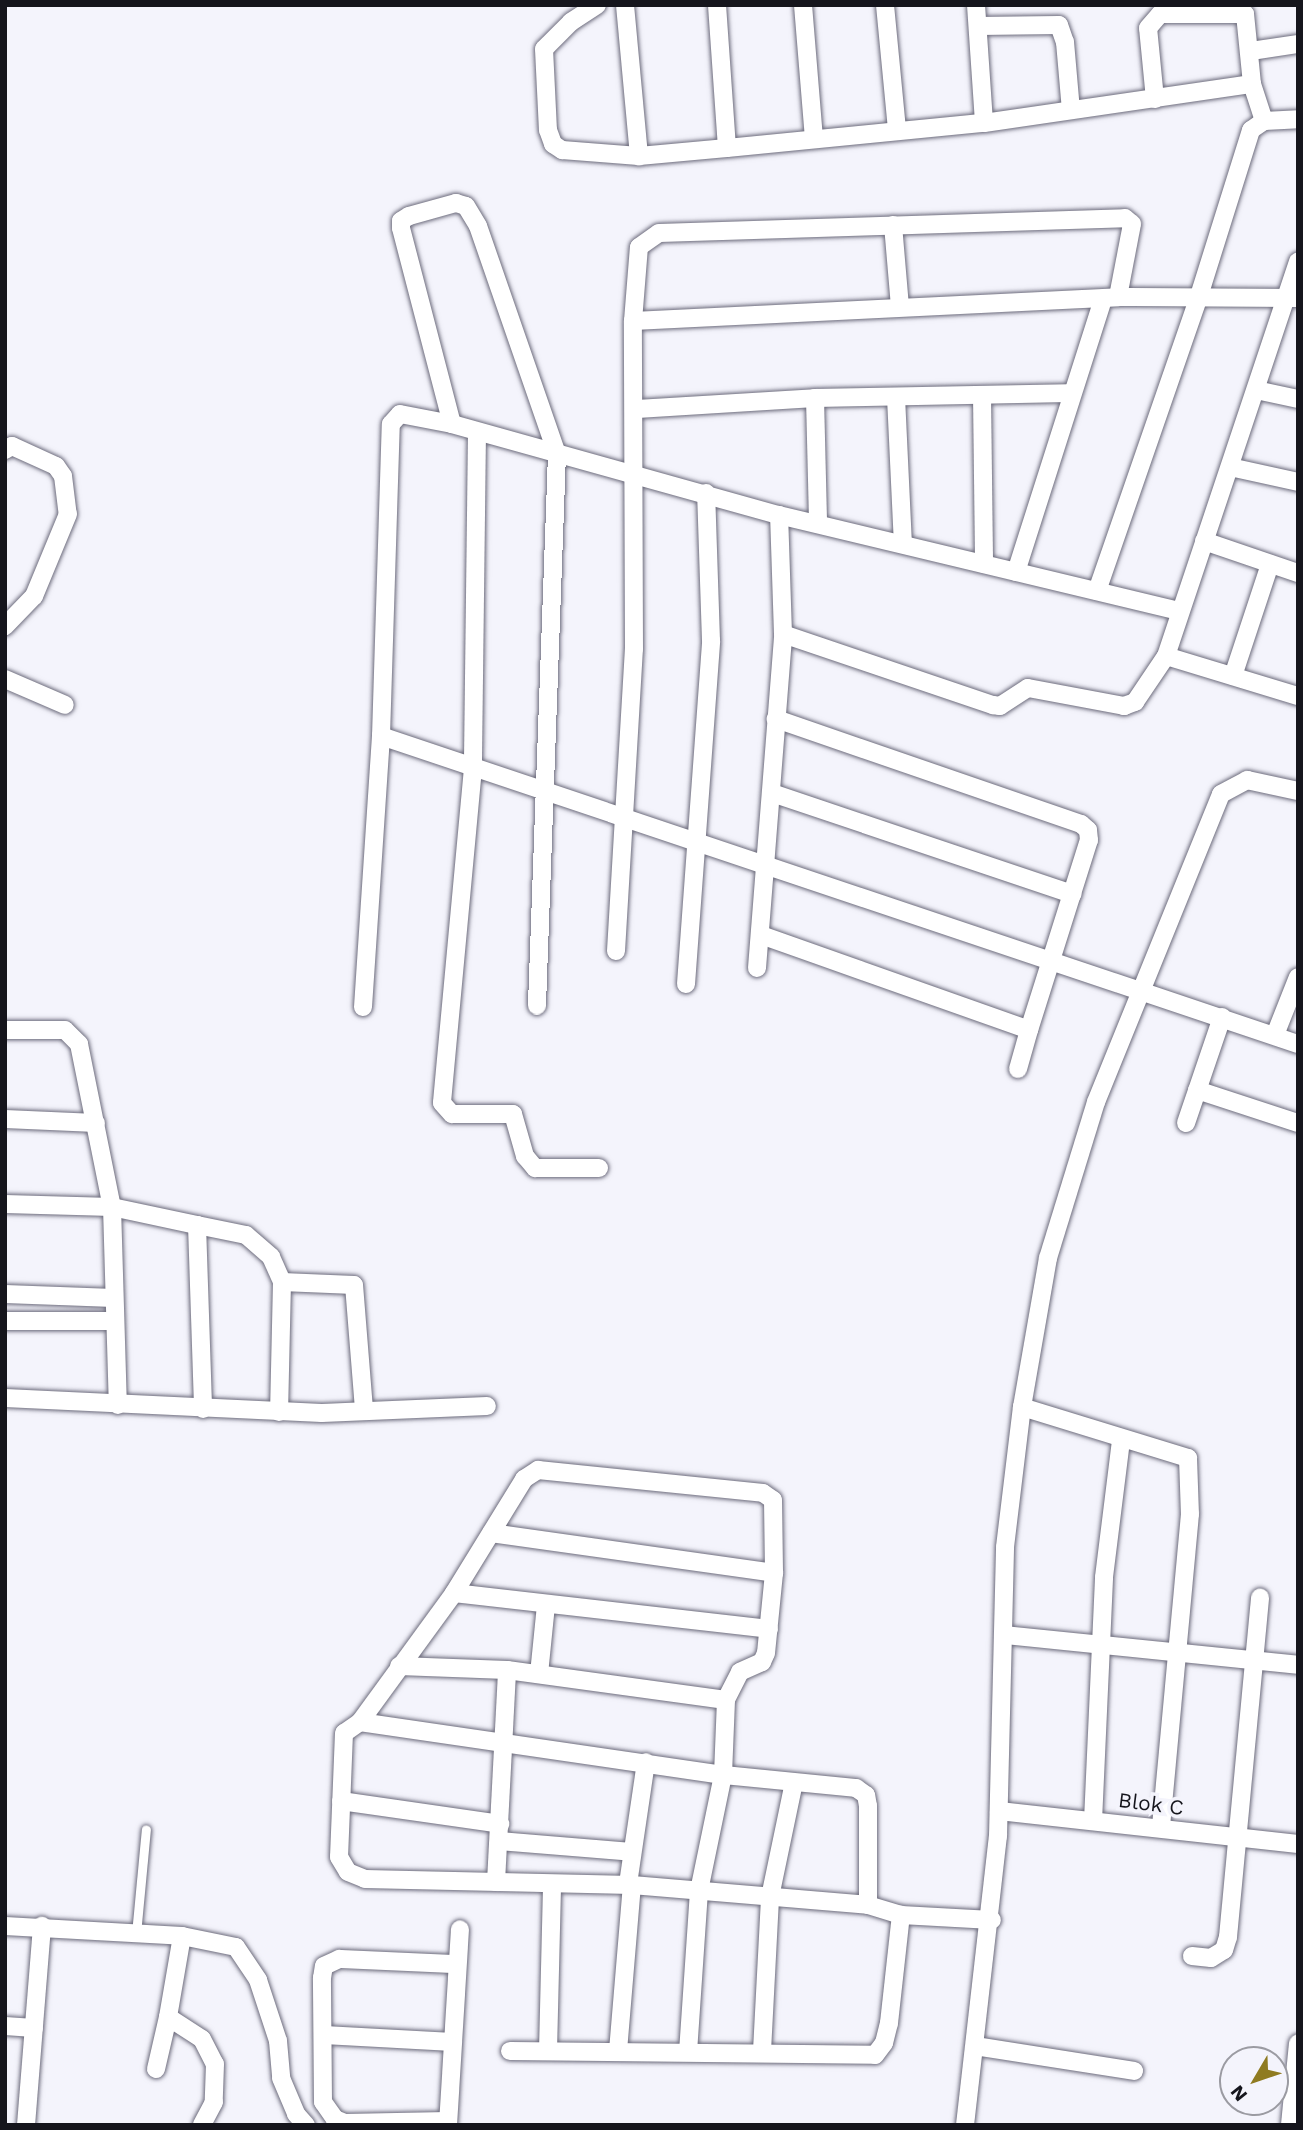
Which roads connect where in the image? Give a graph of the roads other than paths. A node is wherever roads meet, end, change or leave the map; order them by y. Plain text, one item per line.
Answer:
1 (597, 5) edge
2 (625, 5) edge
3 (717, 5) edge
4 (803, 5) edge
5 (884, 5) edge
6 (976, 5) edge
7 (978, 26) junction
8 (1298, 44) edge
9 (1251, 51) junction
10 (1252, 84) junction
11 (1155, 99) junction
12 (1071, 110) junction
13 (1298, 119) edge
14 (1264, 121) junction
15 (984, 123) junction
16 (897, 130) junction
17 (814, 139) junction
18 (727, 148) junction
19 (639, 156) junction
20 (892, 225) junction
21 (1298, 261) edge
22 (1199, 296) junction
23 (1291, 297) edge
24 (1111, 298) junction
25 (900, 306) junction
26 (633, 321) junction
27 (1256, 390) junction
28 (1069, 393) junction
29 (982, 395) junction
30 (896, 397) junction
31 (815, 398) junction
32 (1298, 399) edge
33 (637, 409) junction
34 (452, 424) junction
35 (477, 432) junction
36 (5, 450) edge
37 (556, 454) junction
38 (1230, 467) junction
39 (633, 476) junction
40 (1298, 482) edge
41 (706, 493) junction
42 (779, 515) junction
43 (818, 522) junction
44 (1204, 541) junction
45 (903, 543) junction
46 (984, 564) junction
47 (1270, 564) junction
48 (1016, 572) junction
49 (1298, 573) edge
50 (1097, 591) junction
51 (1180, 611) junction
52 (5, 626) edge
53 (783, 634) junction
54 (1166, 656) junction
55 (1233, 676) junction
56 (5, 679) edge
57 (1298, 696) edge
58 (65, 705) dead end
59 (776, 719) junction
60 (381, 737) junction
61 (473, 768) junction
62 (547, 790) junction
63 (1298, 791) edge
64 (772, 793) junction
65 (622, 817) junction
66 (693, 841) junction
67 (764, 866) junction
68 (1072, 894) junction
69 (761, 935) junction
70 (616, 951) dead end
71 (1052, 963) junction
72 (757, 968) dead end
73 (1298, 977) edge
74 (686, 984) dead end
75 (1141, 990) junction
76 (537, 1006) dead end
77 (363, 1007) dead end
78 (1222, 1017) junction
79 (5, 1030) edge
80 (1029, 1030) junction
81 (1275, 1035) junction
82 (1298, 1044) edge
83 (1017, 1069) dead end
84 (1198, 1090) junction
85 (5, 1119) edge
86 (96, 1123) junction
87 (1186, 1123) dead end
88 (1298, 1123) edge
89 (599, 1168) dead end
90 (5, 1204) edge
91 (112, 1208) junction
92 (197, 1225) junction
93 (282, 1282) junction
94 (5, 1294) edge
95 (114, 1298) junction
96 (5, 1321) edge
97 (115, 1321) junction
98 (5, 1398) edge
99 (118, 1405) junction
100 (487, 1406) dead end
101 (1022, 1407) junction
102 (203, 1409) junction
103 (364, 1410) junction
104 (279, 1412) junction
105 (1121, 1440) junction
106 (491, 1533) junction
107 (774, 1573) junction
108 (454, 1593) junction
109 (1260, 1598) dead end
110 (546, 1605) junction
111 (769, 1629) junction
112 (1005, 1635) junction
113 (1101, 1644) junction
114 (1177, 1653) junction
115 (1254, 1660) junction
116 (1298, 1665) edge
117 (399, 1666) junction
118 (507, 1670) junction
119 (539, 1674) junction
120 (726, 1700) junction
121 (360, 1722) junction
122 (504, 1746) junction
123 (646, 1762) junction
124 (723, 1775) junction
125 (794, 1782) junction
126 (341, 1801) junction
127 (999, 1811) junction
128 (1093, 1821) junction
129 (1161, 1827) junction
130 (146, 1829) dead end
131 (499, 1833) junction
132 (1235, 1837) junction
133 (1298, 1844) edge
134 (632, 1852) junction
135 (496, 1882) junction
136 (552, 1885) junction
137 (630, 1885) junction
138 (699, 1891) junction
139 (771, 1897) junction
140 (867, 1905) junction
141 (901, 1914) junction
142 (992, 1920) junction
143 (5, 1926) edge
144 (43, 1926) junction
145 (460, 1929) dead end
146 (136, 1934) junction
147 (182, 1936) junction
148 (1192, 1956) dead end
149 (455, 1964) junction
150 (168, 2017) junction
151 (5, 2026) edge
152 (34, 2028) junction
153 (324, 2035) junction
154 (453, 2042) junction
155 (1298, 2043) edge
156 (975, 2046) junction
157 (548, 2050) junction
158 (510, 2051) dead end
159 (618, 2051) junction
160 (688, 2051) junction
161 (762, 2051) junction
162 (156, 2069) dead end
163 (1133, 2071) dead end
164 (448, 2123) edge
165 (26, 2125) edge
166 (202, 2125) edge
167 (306, 2125) edge
168 (965, 2125) edge
169 (1290, 2125) edge

1 - 19 street
2 - 19 street
3 - 18 street
4 - 17 street
5 - 16 street
6 - 7 street
7 - 12 street
7 - 15 street
8 - 9 street
9 - 10 street
9 - 11 street
10 - 11 street
10 - 14 street
11 - 12 street
12 - 15 street
13 - 14 street
14 - 22 street
15 - 16 street
16 - 17 street
17 - 18 street
18 - 19 street
20 - 24 street
20 - 25 street
20 - 26 street
21 - 23 street
22 - 23 street
22 - 24 street
22 - 50 street
23 - 27 street
24 - 25 street
24 - 28 street
25 - 26 street
26 - 33 street
27 - 32 street
27 - 38 street
28 - 29 street
28 - 48 street
29 - 30 street
29 - 46 street
30 - 31 street
30 - 45 street
31 - 33 street
31 - 43 street
33 - 39 street
34 - 35 street
34 - 37 street
34 - 60 street
35 - 37 street
35 - 61 street
36 - 52 street
37 - 39 street
37 - 62 street
38 - 40 street
38 - 44 street
39 - 41 street
39 - 65 street
41 - 42 street
41 - 66 street
42 - 43 street
42 - 53 street
43 - 45 street
44 - 47 street
44 - 51 street
45 - 46 street
46 - 48 street
47 - 49 street
47 - 55 street
48 - 50 street
50 - 51 street
51 - 54 street
53 - 54 street
53 - 59 street
54 - 55 street
55 - 57 street
56 - 58 street
59 - 64 street
59 - 68 street
60 - 61 street
60 - 77 street
61 - 62 street
61 - 89 street
62 - 65 street
62 - 76 street
63 - 75 street
64 - 67 street
64 - 68 street
65 - 66 street
65 - 70 street
66 - 67 street
66 - 74 street
67 - 69 street
67 - 71 street
68 - 71 street
69 - 72 street
69 - 80 street
71 - 75 street
71 - 80 street
73 - 81 street
75 - 78 street
75 - 101 street
78 - 81 street
78 - 84 street
79 - 86 street
80 - 83 street
81 - 82 street
84 - 87 street
84 - 88 street
85 - 86 street
86 - 91 street
90 - 91 street
91 - 92 street
91 - 95 street
92 - 93 street
92 - 102 street
93 - 103 street
93 - 104 street
94 - 95 street
95 - 97 street
96 - 97 street
97 - 99 street
98 - 99 street
99 - 102 street
100 - 103 street
101 - 105 street
101 - 112 street
102 - 104 street
103 - 104 street
105 - 113 street
105 - 114 street
106 - 107 street
106 - 107 street
106 - 108 street
107 - 111 street
108 - 110 street
108 - 117 street
109 - 115 street
110 - 111 street
110 - 119 street
111 - 120 street
112 - 113 street
112 - 127 street
113 - 114 street
113 - 128 street
114 - 115 street
114 - 129 street
115 - 116 street
115 - 132 street
117 - 118 street
117 - 121 street
118 - 119 street
118 - 122 street
119 - 120 street
120 - 124 street
121 - 122 street
121 - 126 street
122 - 123 street
122 - 131 street
123 - 124 street
123 - 134 street
124 - 125 street
124 - 138 street
125 - 139 street
125 - 140 street
126 - 131 street
126 - 135 street
127 - 128 street, Blok C
127 - 142 street
128 - 129 street, Blok C
129 - 132 street, Blok C
130 - 146 lane
131 - 134 street
131 - 135 street
132 - 133 street, Blok C
132 - 148 street
134 - 137 street
135 - 136 street
136 - 137 street
136 - 157 street
137 - 138 street
137 - 159 street
138 - 139 street
138 - 160 street
139 - 140 street
139 - 161 street
140 - 141 street
141 - 142 street
141 - 161 street
142 - 156 street
143 - 144 street
144 - 146 street
144 - 152 street
145 - 149 street
146 - 147 street
147 - 150 street
147 - 167 street
149 - 153 street
149 - 154 street
150 - 162 street
150 - 166 street
151 - 152 street
152 - 165 street
153 - 154 street
153 - 164 street
154 - 164 street
155 - 169 street
156 - 163 street
156 - 168 street
157 - 158 street
157 - 159 street
159 - 160 street
160 - 161 street

